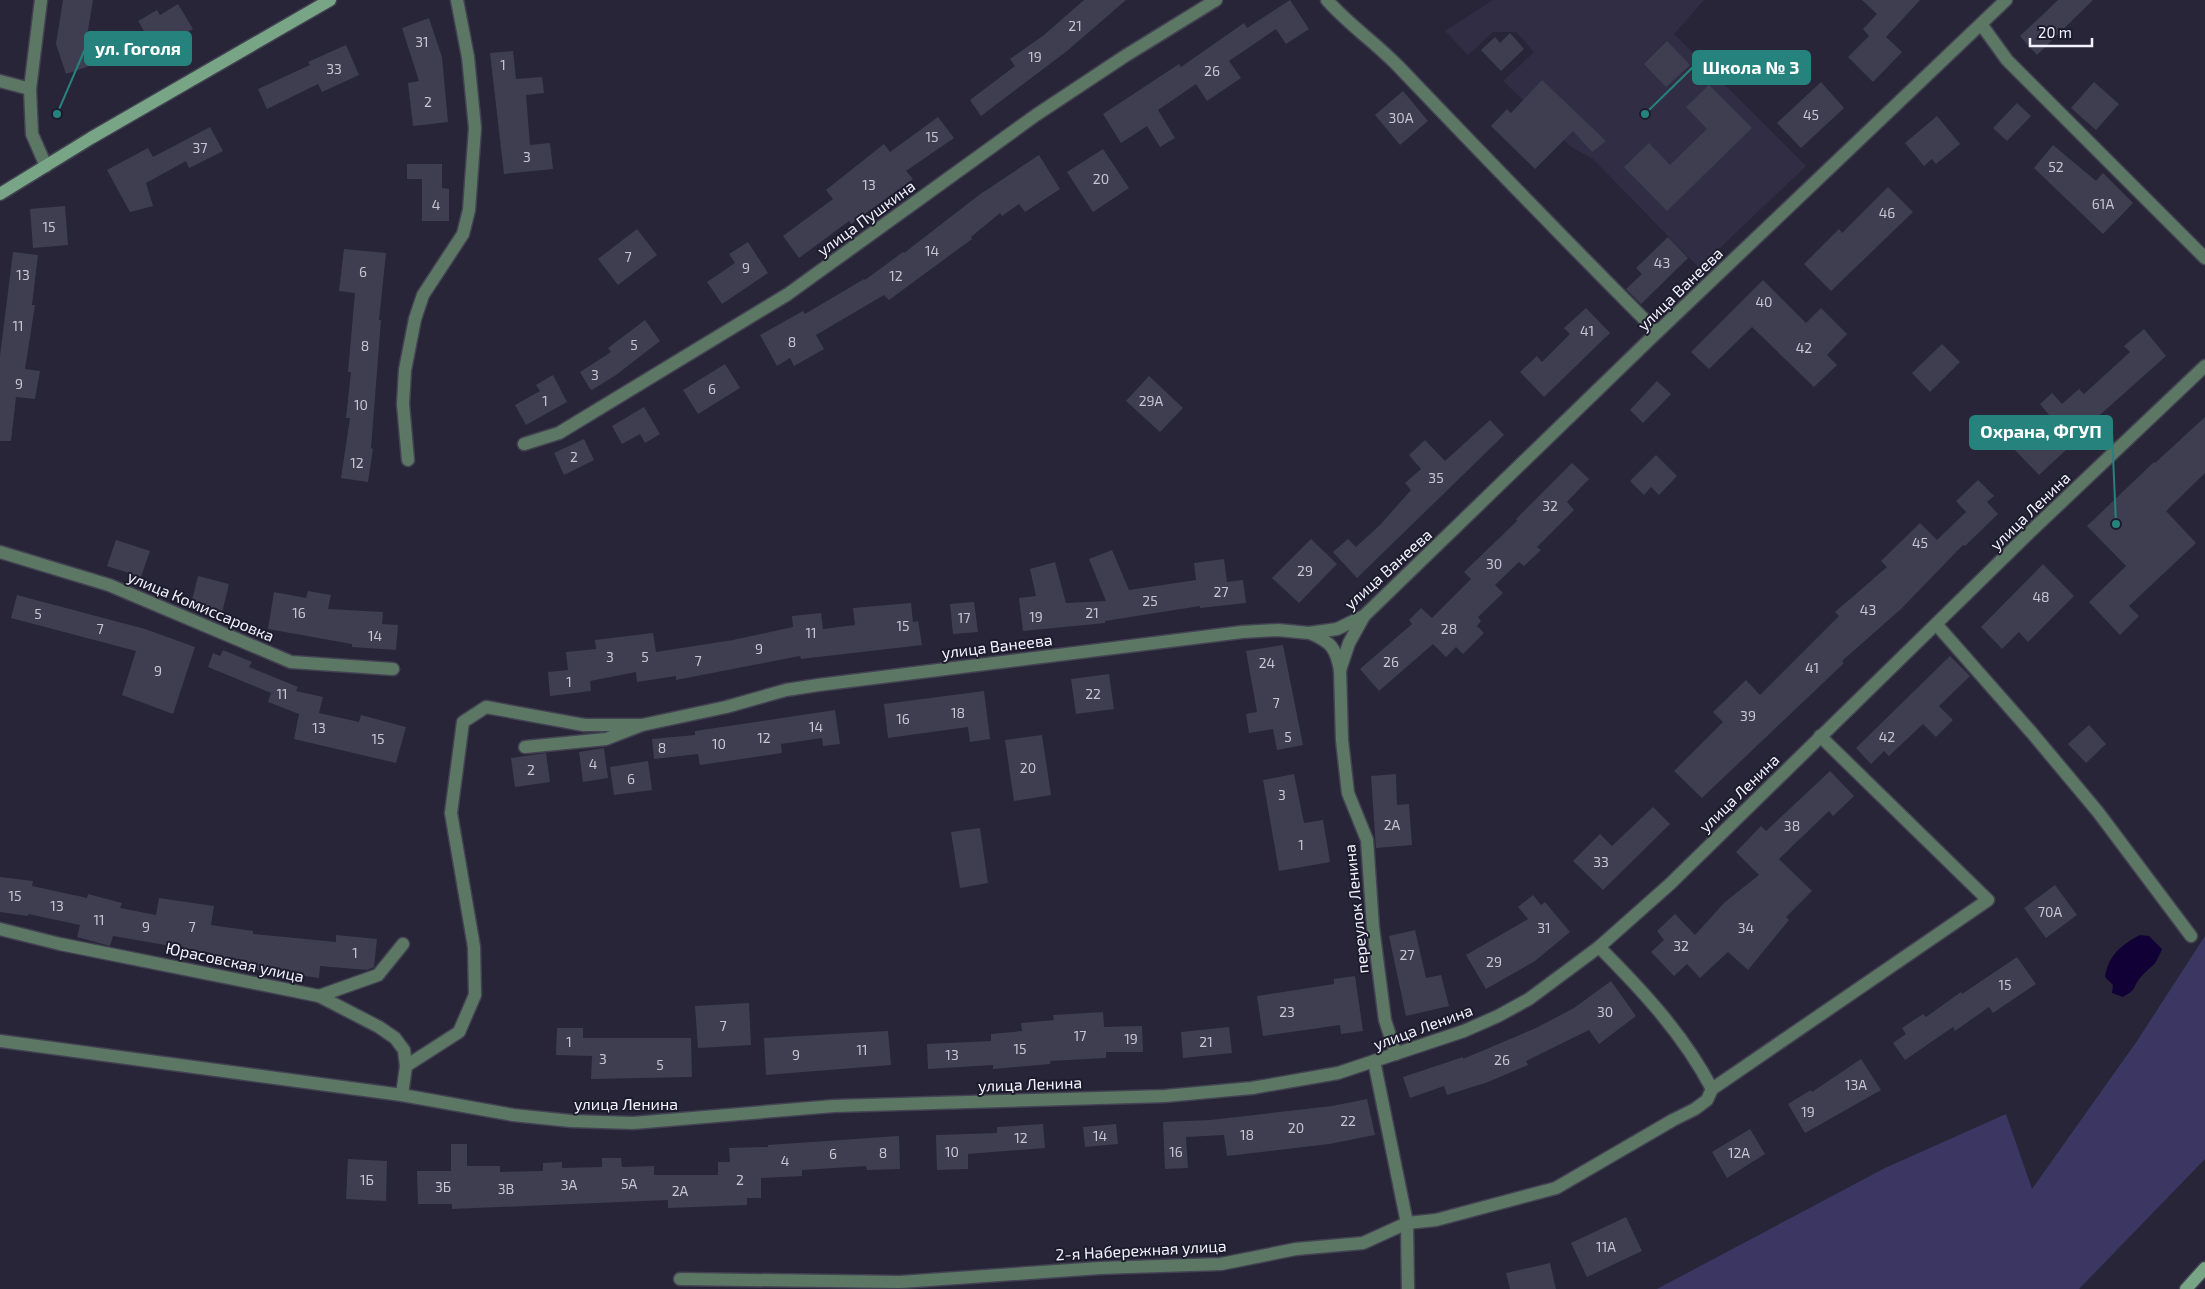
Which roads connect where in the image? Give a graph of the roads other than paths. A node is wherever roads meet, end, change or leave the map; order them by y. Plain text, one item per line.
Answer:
1 (41, 0) edge
2 (330, 0) edge
3 (457, 0) edge
4 (1216, 0) edge
5 (1327, 0) edge
6 (2006, 0) edge
7 (1981, 24) junction
8 (0, 81) edge
9 (30, 89) junction
10 (46, 166) junction
11 (0, 194) edge
12 (2205, 258) edge
13 (1657, 332) junction
14 (2205, 366) edge
15 (524, 444) dead end
16 (408, 460) dead end
17 (0, 552) edge
18 (1364, 616) junction
19 (1936, 624) junction
20 (1309, 633) junction
21 (393, 669) dead end
22 (1340, 670) junction
23 (642, 726) junction
24 (1820, 736) junction
25 (524, 747) dead end
26 (0, 929) edge
27 (2191, 936) dead end
28 (403, 944) dead end
29 (1600, 947) junction
30 (319, 996) junction
31 (0, 1041) edge
32 (1396, 1054) junction
33 (1374, 1061) junction
34 (406, 1066) junction
35 (1712, 1089) junction
36 (402, 1095) junction
37 (1407, 1223) junction
38 (2205, 1268) edge
39 (680, 1279) dead end
40 (1408, 1289) edge
41 (2186, 1289) edge

1 - 9 street
2 - 10 street
3 - 16 street
4 - 15 street, улица Пушкина
5 - 13 street
6 - 7 street, улица Ванеева
7 - 12 street
7 - 13 street, улица Ванеева
8 - 9 street
9 - 10 street
10 - 11 street
13 - 18 street, улица Ванеева
14 - 19 street, улица Ленина
17 - 21 street, улица Комиссаровка
18 - 20 street, улица Ванеева
18 - 22 street, переулок Ленина
19 - 24 street, улица Ленина
19 - 27 street
20 - 22 street
20 - 23 street, улица Ванеева
22 - 32 street, переулок Ленина
23 - 25 street
23 - 34 street, улица Ванеева
24 - 29 street, улица Ленина
24 - 35 street, 2-я Набережная улица
26 - 30 street, Юрасовская улица
28 - 30 street
29 - 32 street, улица Ленина
29 - 35 street
30 - 34 street, Юрасовская улица
31 - 36 street, улица Ленина
32 - 33 street, улица Ленина
33 - 36 street, улица Ленина
33 - 37 street
34 - 36 street, Юрасовская улица
35 - 37 street, 2-я Набережная улица
37 - 39 street, 2-я Набережная улица
37 - 40 street
38 - 41 street

